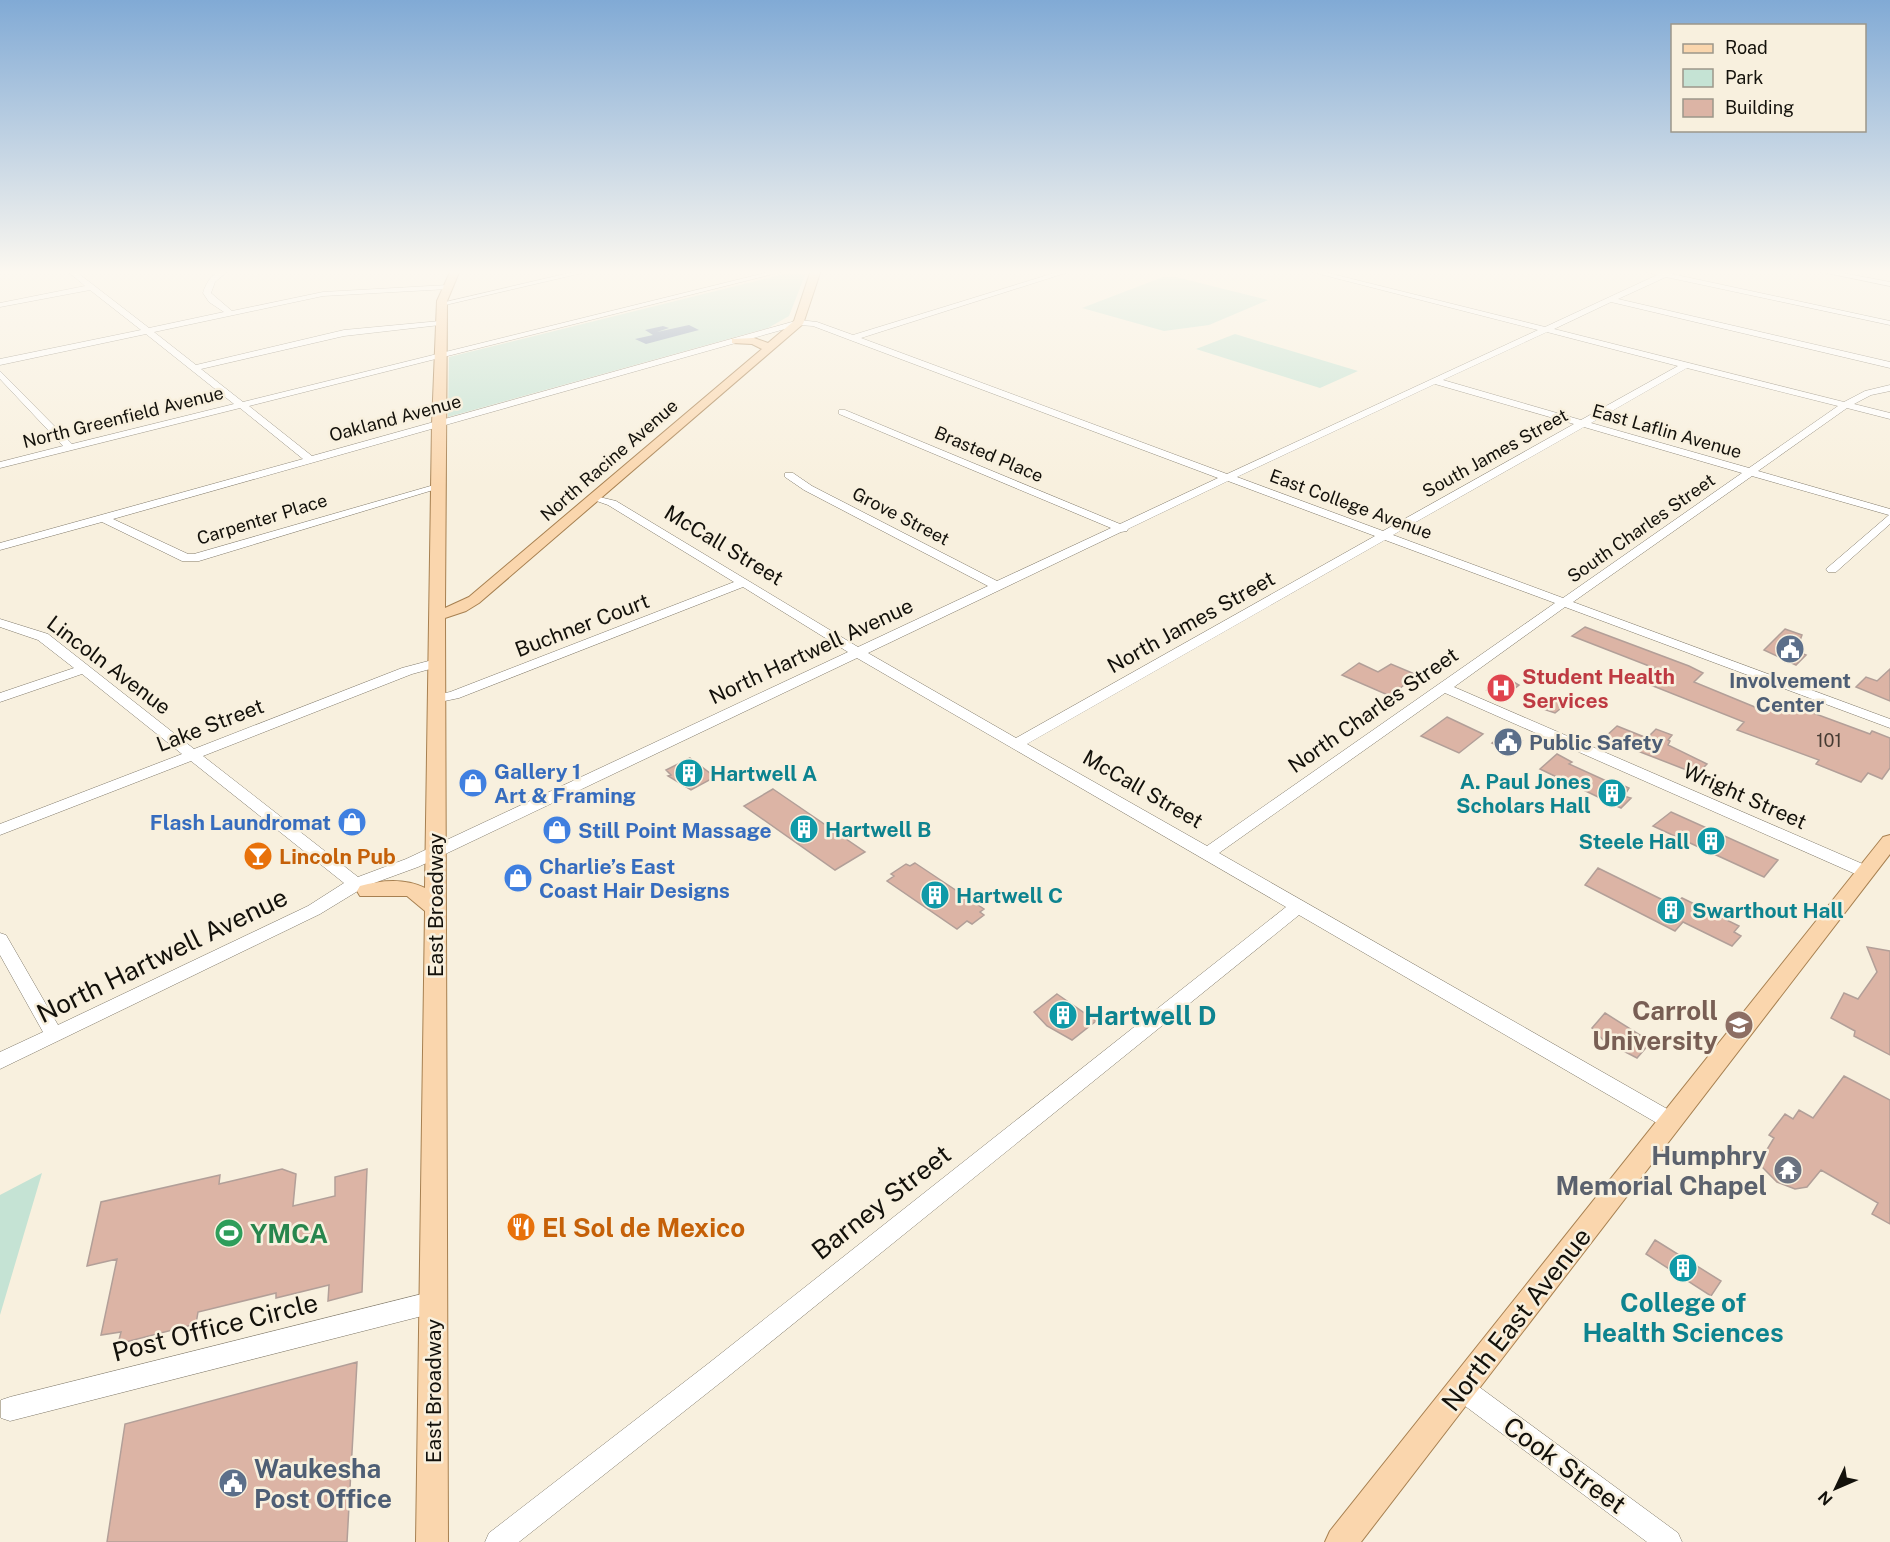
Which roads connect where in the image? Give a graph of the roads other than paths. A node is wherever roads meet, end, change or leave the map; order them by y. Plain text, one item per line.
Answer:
1 (95, 342) edge
2 (161, 342) edge
3 (305, 342) edge
4 (440, 342) edge
5 (496, 342) edge
6 (733, 342) edge
7 (756, 342) edge
8 (776, 342) edge
9 (864, 342) edge
10 (1520, 342) edge
11 (1594, 342) edge
12 (1794, 342) edge
13 (769, 348) junction
14 (440, 356) junction
15 (0, 362) edge
16 (1890, 364) edge
17 (1686, 365) junction
18 (193, 368) junction
19 (0, 374) edge
20 (1435, 381) junction
21 (1890, 388) edge
22 (240, 404) junction
23 (1845, 405) junction
24 (842, 412) dead end
25 (1890, 416) edge
26 (1583, 423) junction
27 (438, 424) junction
28 (69, 447) junction
29 (311, 460) junction
30 (0, 465) edge
31 (1749, 472) junction
32 (789, 475) dead end
33 (1229, 478) junction
34 (438, 487) junction
35 (595, 497) junction
36 (1890, 512) edge
37 (103, 518) junction
38 (1890, 518) edge
39 (1123, 529) junction
40 (1384, 535) junction
41 (0, 547) edge
42 (1832, 569) dead end
43 (743, 583) junction
44 (999, 587) junction
45 (1563, 602) junction
46 (437, 615) junction
47 (0, 623) edge
48 (859, 653) junction
49 (436, 663) junction
50 (84, 669) junction
51 (1443, 687) junction
52 (0, 698) edge
53 (435, 699) junction
54 (1890, 724) edge
55 (1017, 742) junction
56 (192, 755) junction
57 (0, 830) edge
58 (1890, 841) edge
59 (435, 852) junction
60 (1208, 853) junction
61 (1866, 872) junction
62 (363, 888) junction
63 (1299, 906) junction
64 (435, 909) junction
65 (0, 939) edge
66 (54, 1035) junction
67 (0, 1060) edge
68 (1669, 1120) junction
69 (434, 1302) junction
70 (1462, 1389) junction
71 (10, 1408) dead end
72 (432, 1542) edge
73 (498, 1542) edge
74 (1341, 1542) edge
75 (1669, 1542) edge

1 - 15 street
2 - 18 street
3 - 18 street
4 - 14 main road, East Broadway
5 - 14 street, North Greenfield Avenue
6 - 27 street, Oakland Avenue
7 - 13 main road
8 - 13 main road, North Racine Avenue
9 - 33 street, East College Avenue
10 - 20 street, North Hartwell Avenue
11 - 17 street
12 - 16 street
13 - 35 main road, North Racine Avenue
14 - 22 street, North Greenfield Avenue
14 - 27 main road, East Broadway
17 - 23 street
17 - 26 street, South James Street
18 - 22 street
19 - 28 street
20 - 26 street, East Laflin Avenue
20 - 33 street, North Hartwell Avenue
21 - 23 street, South Charles Street
22 - 28 street, North Greenfield Avenue
22 - 29 street
23 - 25 street
23 - 31 street, South Charles Street
24 - 39 street, Brasted Place
26 - 31 street, East Laflin Avenue
26 - 40 street, South James Street
27 - 29 street, Oakland Avenue
27 - 34 main road, East Broadway
28 - 30 street, North Greenfield Avenue
29 - 37 street, Oakland Avenue
31 - 36 street, East Laflin Avenue
31 - 45 street, South Charles Street
32 - 44 street, Grove Street
33 - 39 street, North Hartwell Avenue
33 - 40 street, East College Avenue
34 - 37 street, Carpenter Place
34 - 46 main road, East Broadway
35 - 43 street, McCall Street
35 - 46 main road, North Racine Avenue
37 - 41 street, Oakland Avenue
38 - 42 street
39 - 44 street, North Hartwell Avenue
40 - 45 street, East College Avenue
40 - 55 street, North James Street
43 - 48 street, McCall Street
43 - 53 street, Buchner Court
44 - 48 street, North Hartwell Avenue
45 - 51 street, North Charles Street
45 - 54 street, East College Avenue
46 - 49 main road, East Broadway
47 - 50 street, Lincoln Avenue
48 - 55 street, McCall Street
48 - 59 street, North Hartwell Avenue
49 - 53 main road, East Broadway
49 - 56 street, Lake Street
50 - 52 street
50 - 56 street, Lincoln Avenue
51 - 60 street, North Charles Street
51 - 61 street, Wright Street
53 - 59 main road, East Broadway
55 - 60 street, McCall Street
56 - 57 street, Lake Street
56 - 62 street, Lincoln Avenue
58 - 61 main road, North East Avenue
59 - 62 street, North Hartwell Avenue
59 - 64 main road, East Broadway
60 - 63 street, McCall Street
61 - 68 main road, North East Avenue
62 - 64 main road
62 - 66 street, North Hartwell Avenue
63 - 68 street, McCall Street
63 - 73 street, Barney Street
64 - 69 main road, East Broadway
65 - 66 street
66 - 67 street, North Hartwell Avenue
68 - 70 main road, North East Avenue
69 - 71 street, Post Office Circle
69 - 72 main road, East Broadway
70 - 74 main road, North East Avenue
70 - 75 street, Cook Street

